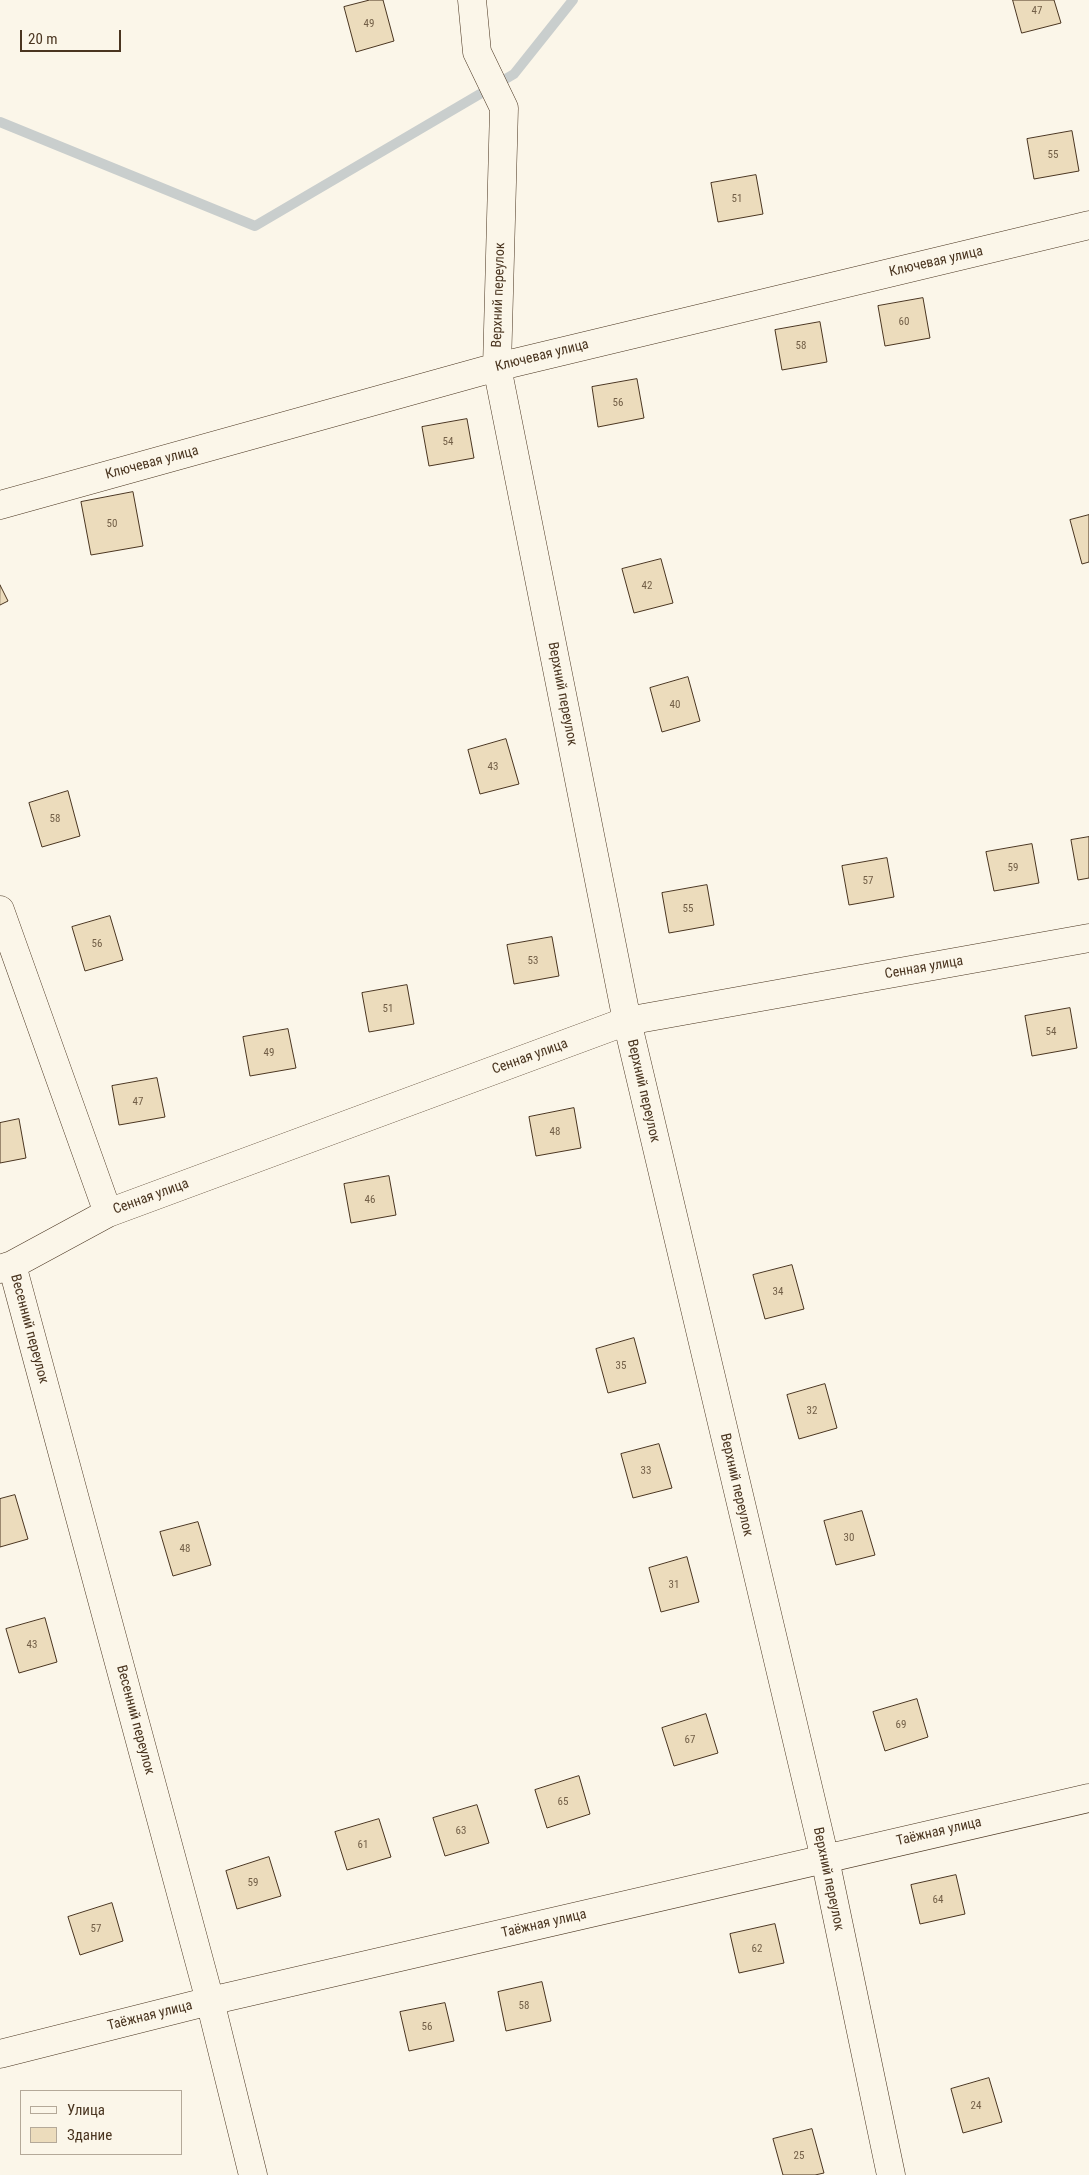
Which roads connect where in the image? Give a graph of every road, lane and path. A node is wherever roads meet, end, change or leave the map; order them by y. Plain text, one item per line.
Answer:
1 (472, 0) edge
2 (1089, 225) edge
3 (497, 367) junction
4 (0, 504) edge
5 (0, 910) edge
6 (1089, 938) edge
7 (627, 1021) junction
8 (108, 1213) junction
9 (6, 1267) edge
10 (1089, 1798) edge
11 (825, 1859) junction
12 (210, 2001) junction
13 (0, 2054) edge
14 (252, 2175) edge
15 (891, 2175) edge

1 - 3 street, Верхний переулок
2 - 3 street, Ключевая улица
3 - 4 street, Ключевая улица
3 - 7 street, Верхний переулок
5 - 8 street
6 - 7 street, Сенная улица
7 - 8 street, Сенная улица
7 - 11 street, Верхний переулок
8 - 9 street, Сенная улица
9 - 12 street, Весенний переулок
10 - 11 street, Таёжная улица
11 - 12 street, Таёжная улица
11 - 15 street, Верхний переулок
12 - 13 street, Таёжная улица
12 - 14 street, Весенний переулок

